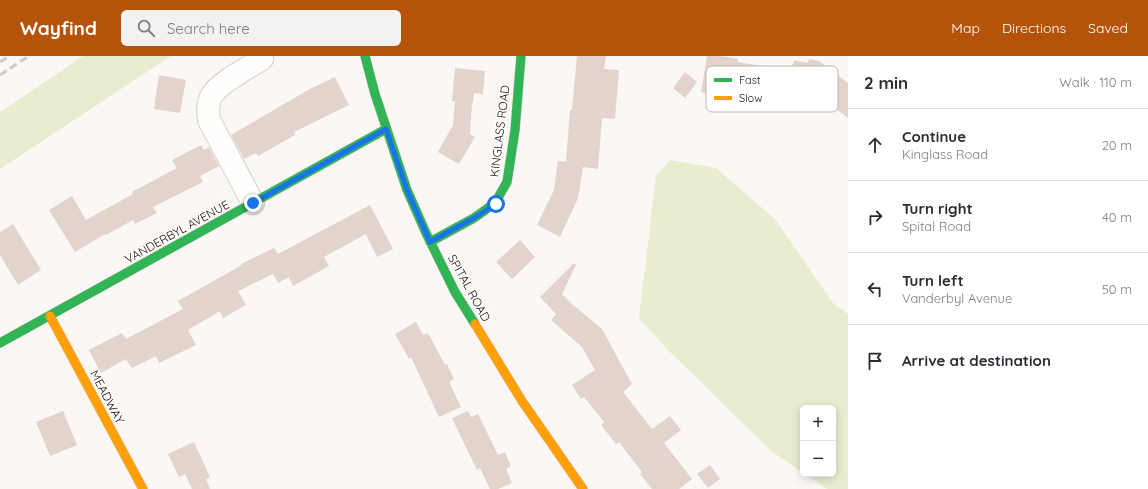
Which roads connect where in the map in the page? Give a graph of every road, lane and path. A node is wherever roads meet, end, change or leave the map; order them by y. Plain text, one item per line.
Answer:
1 (365, 56) edge
2 (521, 56) edge
3 (248, 62) edge
4 (386, 129) junction
5 (253, 203) junction
6 (430, 242) junction
7 (50, 316) junction
8 (0, 344) edge
9 (143, 489) edge
10 (583, 489) edge

1 - 4 street, SPITAL ROAD
2 - 6 street, KINGLASS ROAD
3 - 5 street
4 - 5 street, VANDERBYL AVENUE
4 - 6 street, SPITAL ROAD
5 - 7 street, VANDERBYL AVENUE
6 - 10 street, SPITAL ROAD
7 - 8 street, VANDERBYL AVENUE
7 - 9 street, MEADWAY

